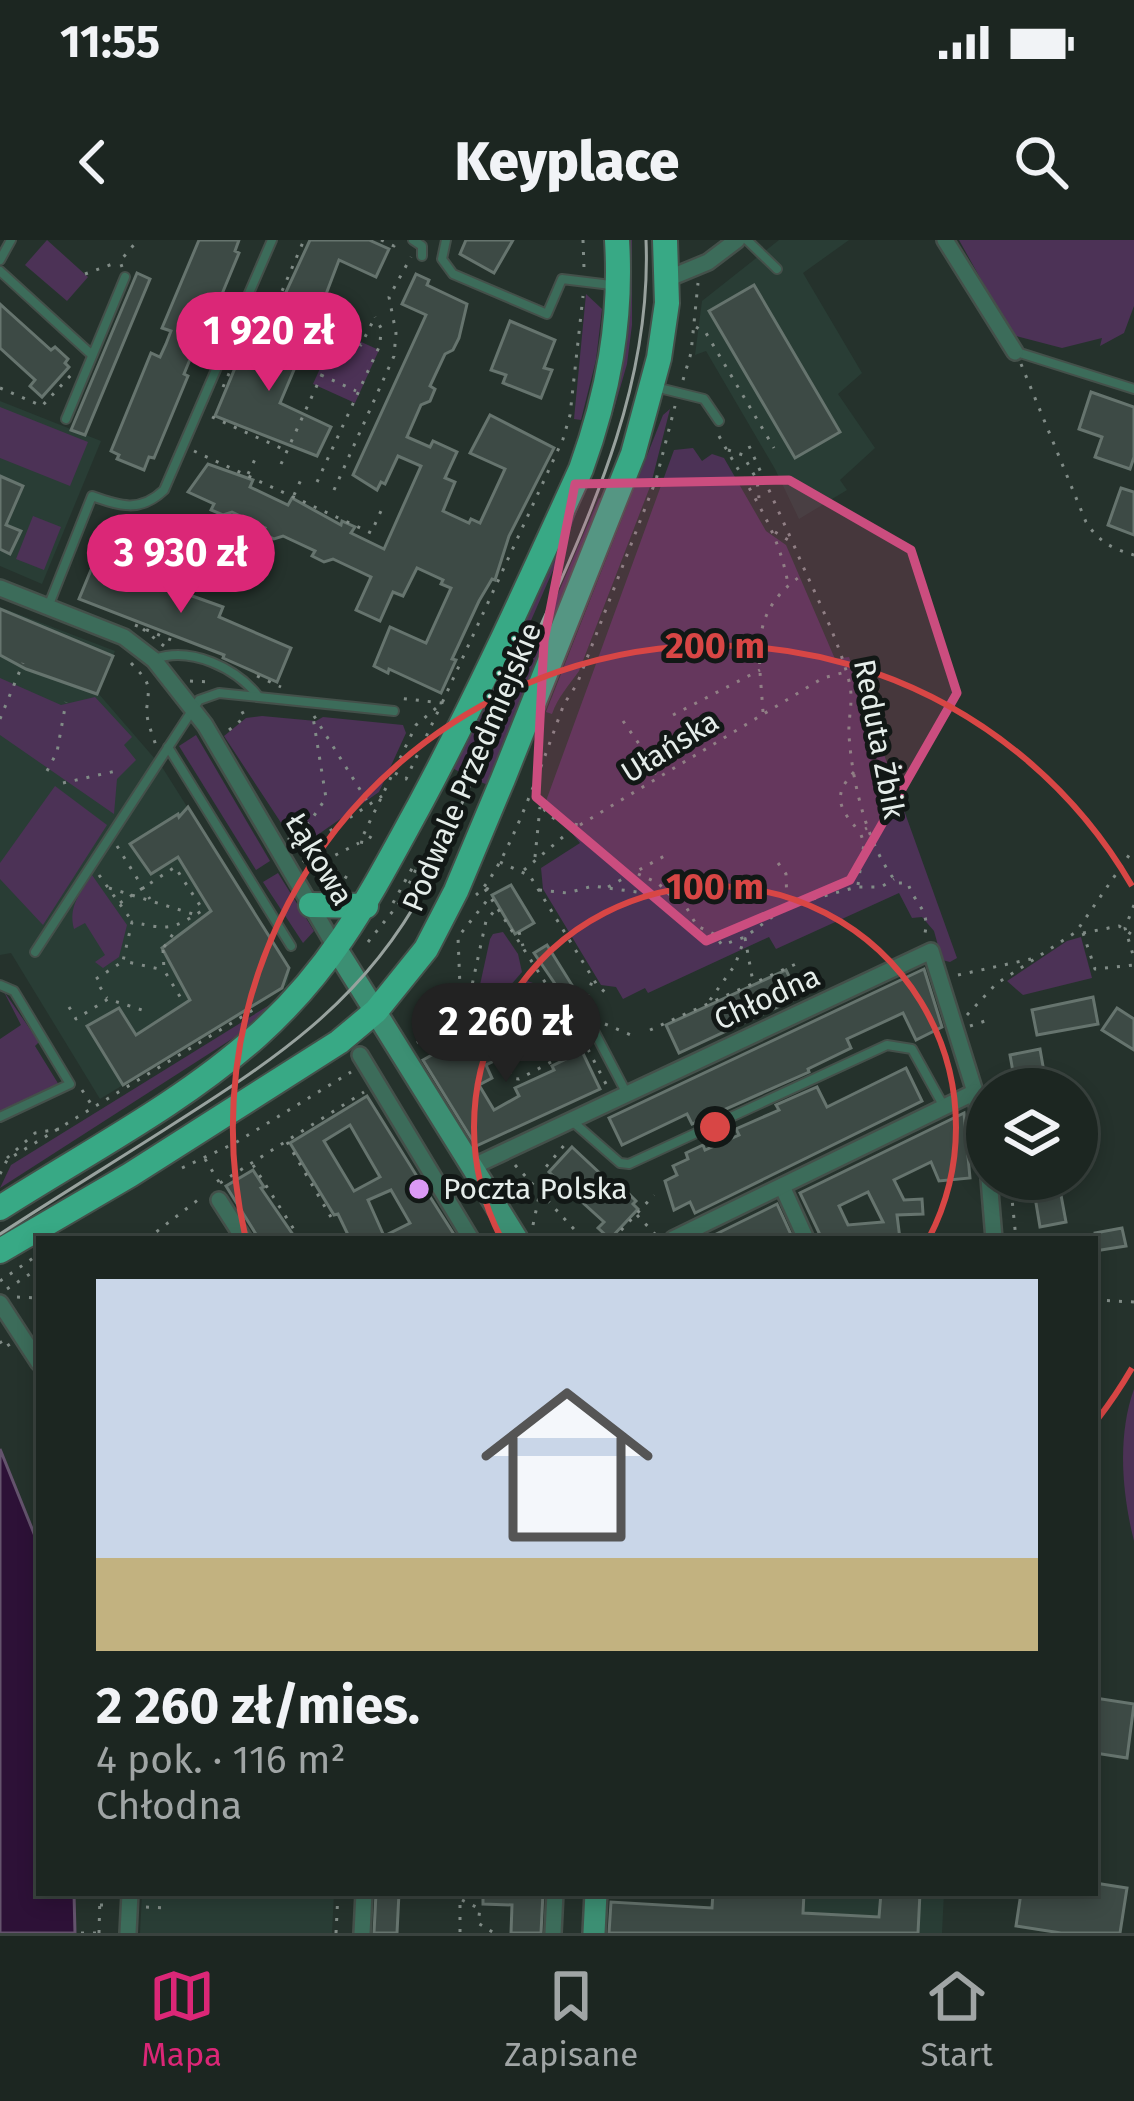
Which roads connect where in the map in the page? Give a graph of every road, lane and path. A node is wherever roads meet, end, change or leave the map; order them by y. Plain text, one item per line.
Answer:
1 (10, 240) edge
2 (138, 240) edge
3 (272, 240) edge
4 (304, 240) edge
5 (381, 240) edge
6 (396, 240) edge
7 (412, 240) edge
8 (446, 240) edge
9 (583, 240) edge
10 (617, 240) edge
11 (664, 240) edge
12 (737, 240) edge
13 (747, 240) edge
14 (944, 240) edge
15 (422, 256) dead end
16 (0, 260) edge
17 (120, 261) junction
18 (445, 267) junction
19 (696, 268) junction
20 (777, 269) dead end
21 (0, 272) edge
22 (85, 274) dead end
23 (125, 277) joint
24 (667, 279) junction
25 (584, 284) junction
26 (619, 286) junction
27 (246, 304) dead end
28 (318, 324) junction
29 (694, 326) junction
30 (314, 332) junction
31 (340, 334) junction
32 (1015, 352) junction
33 (91, 359) junction
34 (322, 375) junction
35 (653, 387) junction
36 (0, 388) edge
37 (1134, 389) edge
38 (358, 392) junction
39 (679, 393) junction
40 (210, 416) dead end
41 (65, 419) dead end
42 (719, 421) joint
43 (749, 446) dead end
44 (774, 448) dead end
45 (728, 450) junction
46 (194, 451) dead end
47 (287, 451) junction
48 (257, 453) dead end
49 (281, 464) dead end
50 (303, 475) dead end
51 (248, 476) junction
52 (317, 482) dead end
53 (334, 490) dead end
54 (293, 497) junction
55 (760, 499) junction
56 (381, 512) dead end
57 (775, 532) junction
58 (793, 543) junction
59 (1134, 555) edge
60 (805, 573) junction
61 (788, 584) junction
62 (0, 587) edge
63 (48, 607) junction
64 (122, 620) dead end
65 (181, 644) dead end
66 (123, 656) dead end
67 (154, 659) junction
68 (23, 663) dead end
69 (760, 666) junction
70 (242, 670) dead end
71 (846, 671) junction
72 (295, 688) dead end
73 (259, 698) junction
74 (389, 698) dead end
75 (66, 702) dead end
76 (442, 703) junction
77 (192, 707) junction
78 (394, 711) dead end
79 (764, 714) junction
80 (674, 715) dead end
81 (244, 717) dead end
82 (0, 719) edge
83 (623, 721) dead end
84 (220, 736) dead end
85 (168, 746) junction
86 (156, 748) dead end
87 (47, 771) dead end
88 (116, 771) dead end
89 (855, 771) junction
90 (393, 773) junction
91 (656, 780) junction
92 (63, 782) dead end
93 (533, 784) junction
94 (382, 796) junction
95 (369, 805) junction
96 (540, 805) junction
97 (583, 825) junction
98 (870, 826) junction
99 (860, 832) junction
100 (370, 836) dead end
101 (286, 841) dead end
102 (360, 842) junction
103 (116, 847) dead end
104 (1134, 848) edge
105 (668, 854) dead end
106 (535, 858) junction
107 (284, 861) junction
108 (498, 861) junction
109 (321, 862) junction
110 (778, 862) dead end
111 (92, 863) junction
112 (313, 867) dead end
113 (524, 870) junction
114 (637, 874) junction
115 (894, 879) junction
116 (354, 881) dead end
117 (857, 887) junction
118 (109, 888) junction
119 (142, 888) junction
120 (484, 888) junction
121 (607, 889) junction
122 (539, 890) junction
123 (496, 893) dead end
124 (132, 895) junction
125 (672, 896) junction
126 (490, 897) junction
127 (151, 901) junction
128 (120, 903) junction
129 (393, 903) dead end
130 (311, 904) junction
131 (788, 905) junction
132 (1134, 905) edge
133 (366, 906) junction
134 (496, 909) junction
135 (195, 915) junction
136 (132, 922) junction
137 (178, 927) junction
138 (1125, 928) junction
139 (519, 932) dead end
140 (1076, 932) junction
141 (925, 933) dead end
142 (1083, 933) junction
143 (745, 937) junction
144 (1134, 937) edge
145 (368, 942) dead end
146 (291, 946) dead end
147 (524, 947) junction
148 (337, 950) junction
149 (35, 952) dead end
150 (1134, 958) edge
151 (1036, 959) junction
152 (123, 961) junction
153 (796, 964) dead end
154 (1134, 965) edge
155 (536, 967) junction
156 (164, 970) junction
157 (954, 976) dead end
158 (593, 978) junction
159 (96, 980) dead end
160 (753, 982) junction
161 (0, 986) edge
162 (100, 987) dead end
163 (460, 987) junction
164 (452, 994) dead end
165 (609, 996) dead end
166 (554, 997) junction
167 (108, 999) junction
168 (469, 999) junction
169 (182, 1000) dead end
170 (709, 1002) junction
171 (262, 1004) dead end
172 (559, 1006) dead end
173 (69, 1007) dead end
174 (376, 1011) junction
175 (495, 1012) junction
176 (585, 1013) junction
177 (146, 1016) dead end
178 (571, 1016) junction
179 (965, 1016) dead end
180 (988, 1020) dead end
181 (494, 1025) dead end
182 (969, 1026) dead end
183 (545, 1030) junction
184 (650, 1030) dead end
185 (631, 1035) dead end
186 (411, 1048) dead end
187 (360, 1055) dead end
188 (506, 1059) dead end
189 (968, 1068) edge
190 (362, 1079) dead end
191 (368, 1090) dead end
192 (966, 1096) edge
193 (620, 1097) junction
194 (88, 1099) dead end
195 (944, 1107) junction
196 (94, 1109) junction
197 (0, 1118) edge
198 (572, 1128) junction
199 (286, 1140) junction
200 (204, 1156) junction
201 (509, 1160) dead end
202 (252, 1162) junction
203 (472, 1167) junction
204 (0, 1174) edge
205 (170, 1174) dead end
206 (782, 1186) junction
207 (219, 1192) junction
208 (540, 1193) junction
209 (653, 1195) dead end
210 (991, 1200) edge
211 (1012, 1200) edge
212 (0, 1208) edge
213 (637, 1214) junction
214 (335, 1224) dead end
215 (667, 1234) edge
216 (152, 1236) edge
217 (242, 1236) edge
218 (298, 1236) edge
219 (469, 1236) edge
220 (515, 1236) edge
221 (530, 1236) edge
222 (580, 1236) edge
223 (616, 1236) edge
224 (805, 1236) edge
225 (994, 1236) edge
226 (1016, 1236) edge
227 (0, 1252) edge
228 (36, 1256) edge
229 (36, 1270) edge
230 (3, 1279) edge
231 (5, 1296) edge
232 (36, 1298) edge
233 (1098, 1300) edge
234 (1134, 1302) edge
235 (0, 1341) edge
236 (12, 1343) dead end
237 (36, 1357) edge
238 (100, 1896) edge
239 (338, 1896) edge
240 (364, 1896) edge
241 (461, 1896) edge
242 (555, 1896) edge
243 (596, 1896) edge
244 (135, 1900) edge
245 (168, 1908) dead end
246 (81, 1933) edge
247 (99, 1933) edge
248 (128, 1933) edge
249 (336, 1933) edge
250 (362, 1933) edge
251 (460, 1933) edge
252 (494, 1933) edge
253 (553, 1933) edge
254 (594, 1933) edge

1 - 16 lane
2 - 17 path
3 - 63 lane
4 - 28 path
5 - 6 path
7 - 15 lane
8 - 18 lane
9 - 25 path
10 - 26 main road, Podwale Przedmiejskie
11 - 24 main road, Podwale Przedmiejskie
12 - 19 street
13 - 20 lane
14 - 32 street
17 - 22 path
17 - 23 path
18 - 25 lane
18 - 53 path
19 - 24 street
19 - 29 path
21 - 33 lane
23 - 33 lane
24 - 35 main road, Podwale Przedmiejskie
25 - 26 lane
25 - 76 path
26 - 133 main road, Podwale Przedmiejskie
27 - 30 path
28 - 30 path
28 - 31 path
29 - 39 path
29 - 44 path
30 - 31 path
31 - 34 path
31 - 38 path
32 - 37 lane
32 - 59 path
33 - 36 path
33 - 41 lane
34 - 38 path
34 - 47 path
35 - 39 lane
35 - 174 main road, Podwale Przedmiejskie
38 - 52 path
39 - 42 lane
39 - 93 path
40 - 47 path
42 - 45 path
43 - 58 path, Reduta Żbik
45 - 55 path
45 - 55 path
46 - 51 path
47 - 49 path
48 - 51 path
50 - 54 path
51 - 54 path
54 - 56 path
55 - 57 path
57 - 58 path
57 - 61 path
58 - 60 path, Reduta Żbik
60 - 61 path
60 - 71 path, Reduta Żbik
61 - 69 path
62 - 63 street, Łąkowa
63 - 67 street, Łąkowa
64 - 65 path
66 - 86 path
67 - 73 lane
67 - 77 street, Łąkowa
68 - 82 path
69 - 79 path
69 - 80 path
70 - 72 path
71 - 79 path, Ułańska
71 - 89 path, Reduta Żbik
73 - 77 lane
73 - 78 lane
74 - 76 path
75 - 87 path
76 - 90 path
76 - 90 path
77 - 85 lane
77 - 107 street, Łąkowa
79 - 91 path, Ułańska
81 - 84 path
83 - 91 path
85 - 111 lane
85 - 146 lane
88 - 92 path
89 - 98 path, Reduta Żbik
89 - 99 path
90 - 94 path
91 - 97 path, Ułańska
93 - 96 path
93 - 108 path
94 - 95 path
94 - 102 path
95 - 101 path
95 - 107 path
96 - 97 path
96 - 106 path
97 - 106 path, Ułańska
98 - 99 path
98 - 115 path, Reduta Żbik
99 - 117 path
100 - 102 path
102 - 109 path
103 - 119 path
104 - 140 path
105 - 114 path
106 - 113 path, Ułańska
107 - 130 street, Łąkowa
108 - 113 path
108 - 120 path
109 - 112 path
109 - 116 path
110 - 131 path
111 - 118 path
111 - 149 lane
113 - 122 path
114 - 121 path
114 - 125 path
115 - 117 path
115 - 141 path, Reduta Żbik
117 - 131 path
118 - 124 path
118 - 128 path
119 - 124 path
119 - 127 path
119 - 135 path
120 - 123 path
120 - 126 path
121 - 122 path
121 - 125 path
122 - 158 path
124 - 127 path
124 - 128 path
125 - 143 path
126 - 134 path
126 - 163 path
127 - 135 path
128 - 136 path
129 - 145 path
130 - 133 main road
130 - 148 street, Łąkowa
131 - 143 path
132 - 138 path
133 - 148 main road, Podwale Przedmiejskie
134 - 147 path
134 - 168 path
135 - 137 path
136 - 137 path
136 - 152 path
137 - 156 path
138 - 142 path
138 - 144 path
138 - 150 path
139 - 147 path
140 - 142 path
140 - 151 path
142 - 154 path
143 - 160 path
143 - 170 path
147 - 155 path
148 - 174 street, Łąkowa
148 - 212 main road, Podwale Przedmiejskie
151 - 157 path
151 - 179 path
152 - 156 path
152 - 159 path
153 - 160 path
155 - 166 path
155 - 175 path
156 - 169 path
158 - 165 path
158 - 176 path
160 - 170 path
161 - 197 lane
162 - 167 path
163 - 164 path
163 - 168 path
166 - 172 path
166 - 175 path
167 - 173 path
167 - 177 path
168 - 175 path
168 - 186 path
170 - 184 path
171 - 196 path
174 - 203 street, Łąkowa
174 - 227 main road, Podwale Przedmiejskie
176 - 178 lane
176 - 185 path
176 - 193 lane
178 - 183 lane
178 - 193 path
180 - 182 path
181 - 183 lane
183 - 188 path
187 - 219 street
189 - 193 street, Chłodna
190 - 200 path
191 - 199 path
192 - 195 street
193 - 198 street, Chłodna
194 - 196 path
195 - 198 lane
195 - 206 street
196 - 204 path
198 - 203 street, Chłodna
198 - 208 path
199 - 202 path
199 - 214 path
200 - 205 path
200 - 207 path
201 - 208 path
202 - 207 path
202 - 218 path
203 - 220 street, Łąkowa
206 - 215 street
206 - 224 street
207 - 216 path
207 - 217 street
208 - 221 path
208 - 222 path
209 - 213 path
210 - 225 street
211 - 226 path
213 - 215 path
213 - 223 path
228 - 230 path
229 - 231 path
231 - 232 path
231 - 237 street
233 - 234 path
235 - 236 path
238 - 247 path
239 - 249 path
240 - 250 street
241 - 251 path
241 - 252 path
242 - 253 street
243 - 254 street
244 - 245 path
244 - 248 street
246 - 247 path

